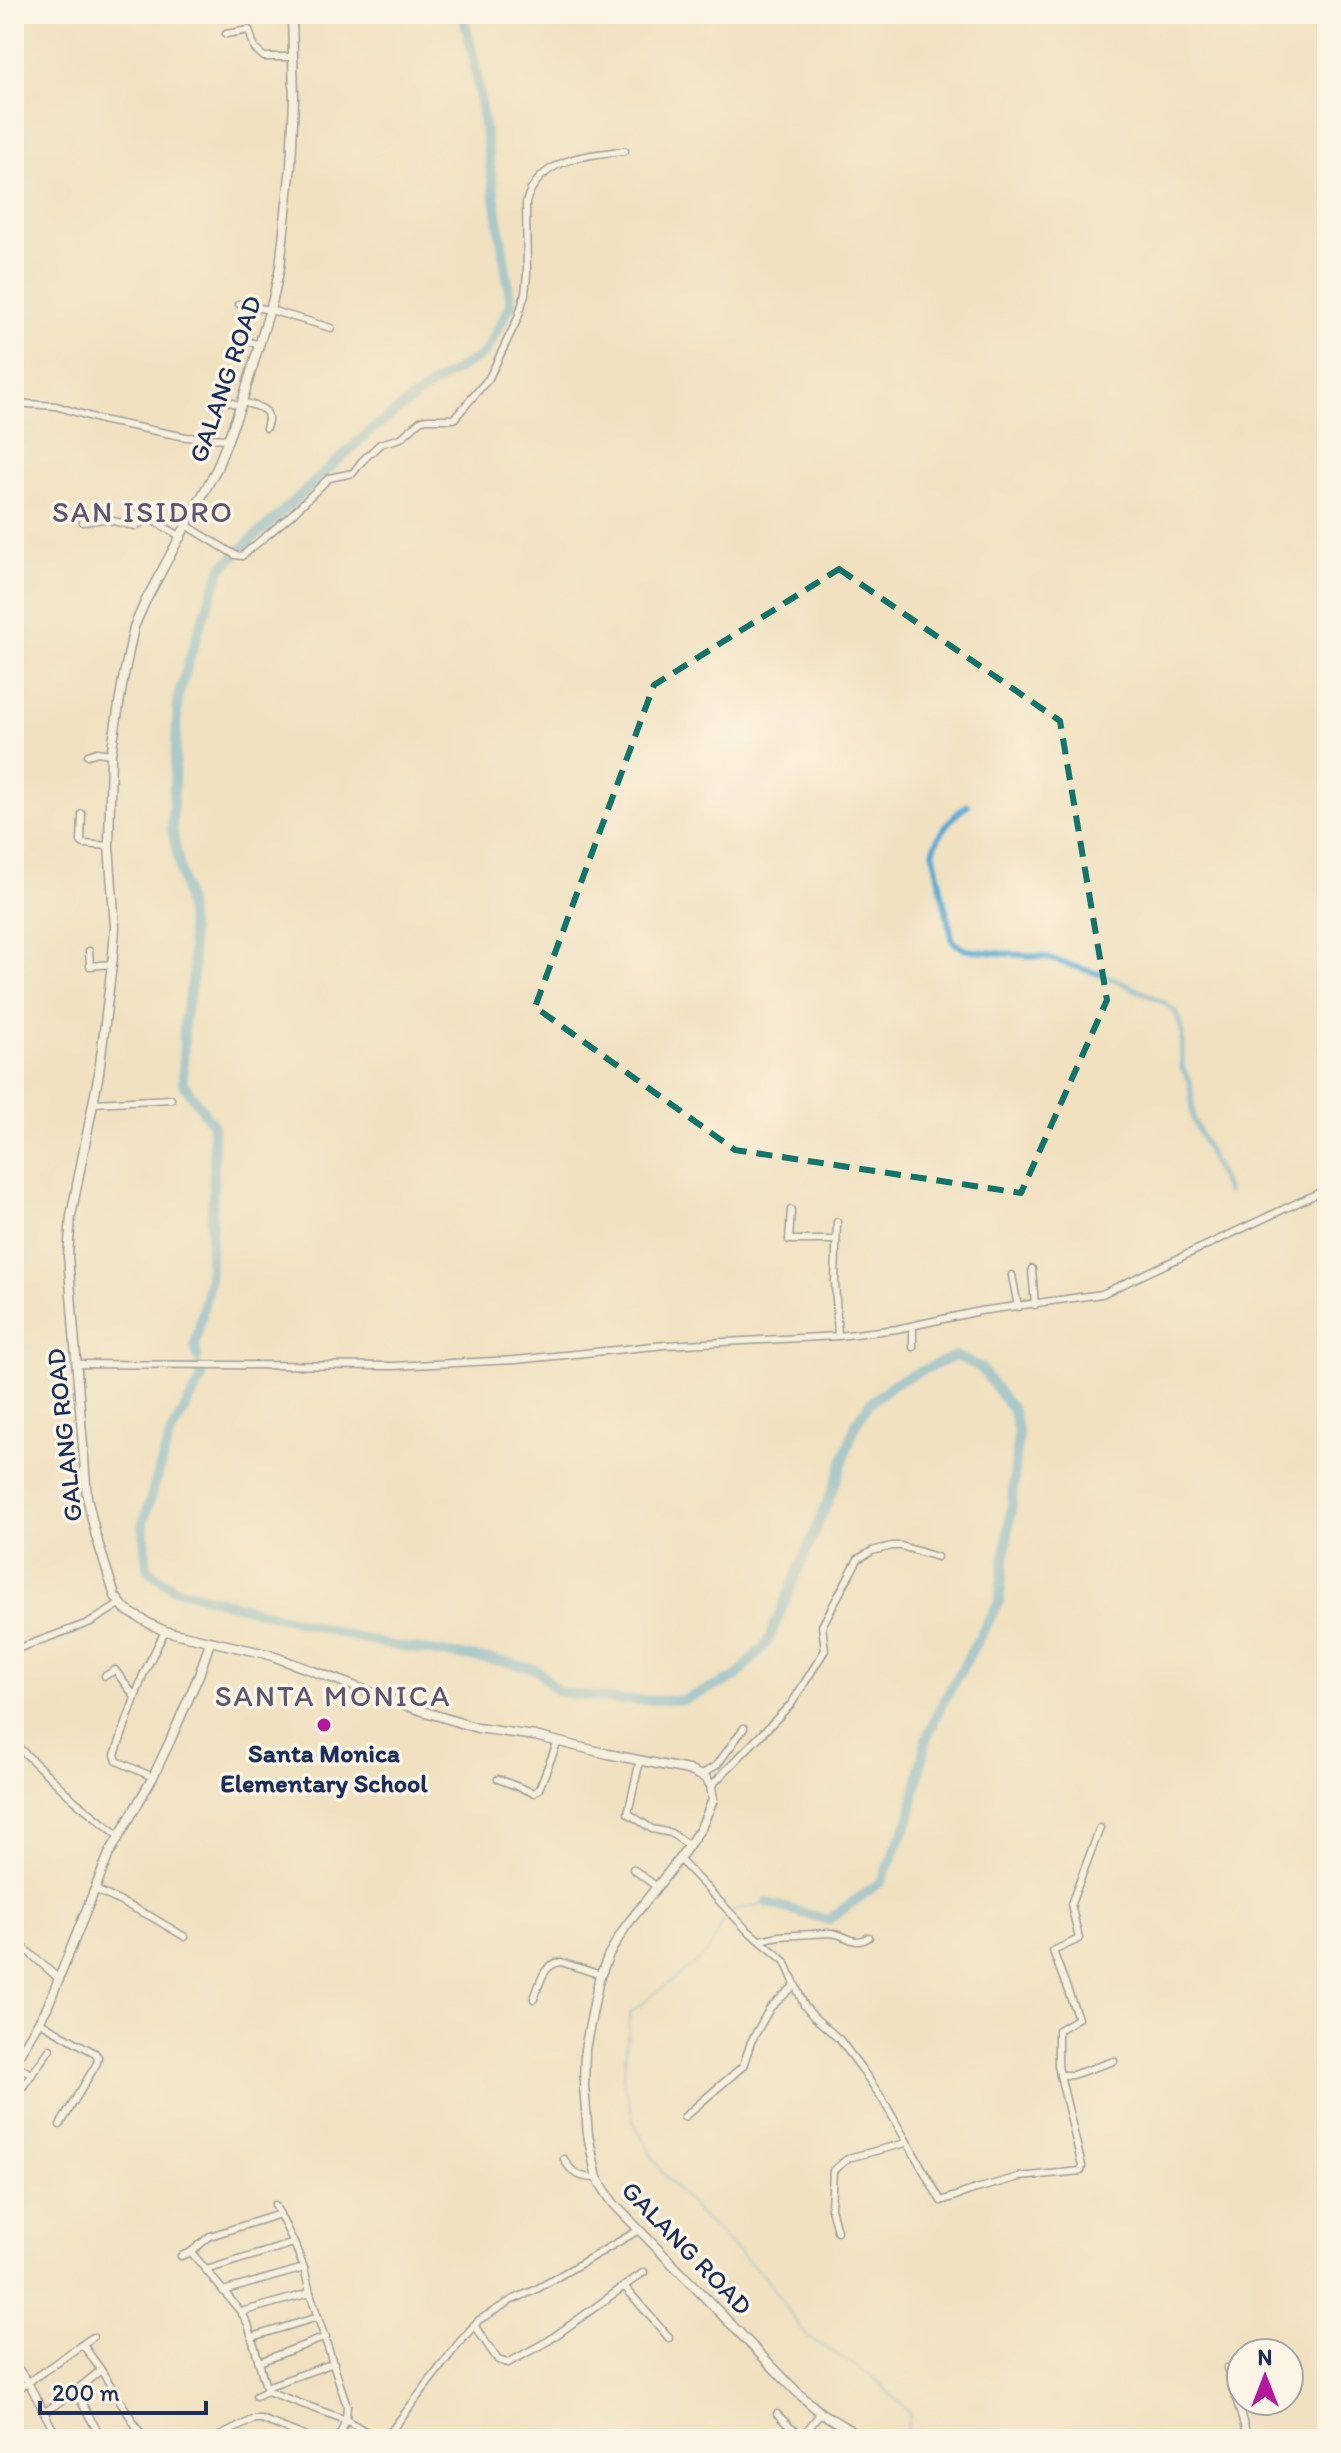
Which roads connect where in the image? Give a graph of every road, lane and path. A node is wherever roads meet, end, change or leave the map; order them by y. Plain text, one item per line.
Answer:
1 (292, 14) edge
2 (226, 34) dead end
3 (293, 57) junction
4 (625, 151) dead end
5 (239, 304) dead end
6 (270, 310) junction
7 (331, 328) dead end
8 (237, 338) dead end
9 (260, 345) junction
10 (223, 399) dead end
11 (14, 403) edge
12 (241, 404) junction
13 (266, 428) dead end
14 (229, 439) junction
15 (133, 514) dead end
16 (150, 519) junction
17 (83, 522) dead end
18 (188, 526) junction
19 (182, 537) junction
20 (111, 754) junction
21 (88, 755) dead end
22 (82, 814) dead end
23 (109, 846) junction
24 (89, 951) dead end
25 (112, 964) junction
26 (171, 1099) dead end
27 (93, 1103) junction
28 (1327, 1189) edge
29 (791, 1210) dead end
30 (837, 1222) dead end
31 (836, 1240) junction
32 (1032, 1269) dead end
33 (1012, 1275) dead end
34 (1035, 1305) junction
35 (1018, 1307) junction
36 (913, 1326) junction
37 (838, 1336) junction
38 (913, 1347) dead end
39 (76, 1364) junction
40 (937, 1557) dead end
41 (120, 1604) junction
42 (165, 1631) junction
43 (210, 1642) junction
44 (14, 1650) edge
45 (105, 1676) dead end
46 (135, 1697) junction
47 (744, 1728) dead end
48 (558, 1741) junction
49 (14, 1743) edge
50 (640, 1760) junction
51 (701, 1775) junction
52 (153, 1777) junction
53 (498, 1779) dead end
54 (711, 1786) junction
55 (1100, 1828) dead end
56 (118, 1835) junction
57 (688, 1845) junction
58 (679, 1859) junction
59 (633, 1869) dead end
60 (657, 1887) junction
61 (94, 1889) junction
62 (185, 1937) dead end
63 (869, 1937) dead end
64 (14, 1939) edge
65 (760, 1940) junction
66 (601, 1975) junction
67 (60, 1980) junction
68 (794, 1986) junction
69 (534, 1999) dead end
70 (40, 2022) junction
71 (50, 2049) dead end
72 (1114, 2061) dead end
73 (14, 2063) edge
74 (32, 2075) junction
75 (1060, 2075) junction
76 (22, 2088) dead end
77 (684, 2117) dead end
78 (60, 2125) dead end
79 (906, 2143) junction
80 (564, 2159) dead end
81 (597, 2178) junction
82 (275, 2205) dead end
83 (280, 2214) junction
84 (639, 2230) junction
85 (837, 2231) dead end
86 (294, 2243) junction
87 (191, 2252) junction
88 (181, 2256) dead end
89 (304, 2268) junction
90 (206, 2270) junction
91 (644, 2272) dead end
92 (624, 2286) junction
93 (223, 2291) junction
94 (310, 2293) junction
95 (241, 2312) junction
96 (318, 2317) junction
97 (474, 2325) junction
98 (93, 2337) dead end
99 (252, 2337) junction
100 (326, 2337) junction
101 (669, 2338) dead end
102 (83, 2345) junction
103 (14, 2362) edge
104 (259, 2362) junction
105 (334, 2363) junction
106 (101, 2370) junction
107 (28, 2382) junction
108 (266, 2389) junction
109 (75, 2391) junction
110 (14, 2392) edge
111 (256, 2396) dead end
112 (45, 2412) junction
113 (821, 2413) junction
114 (777, 2414) dead end
115 (1241, 2417) edge
116 (346, 2420) junction
117 (14, 2423) edge
118 (23, 2439) edge
119 (58, 2439) edge
120 (102, 2439) edge
121 (143, 2439) edge
122 (214, 2439) edge
123 (312, 2439) edge
124 (338, 2439) edge
125 (382, 2439) edge
126 (858, 2439) edge
127 (1248, 2439) edge

1 - 3 street, GALANG ROAD
2 - 3 street
3 - 6 street, GALANG ROAD
4 - 18 street
5 - 6 street
6 - 7 street
6 - 9 street, GALANG ROAD
8 - 9 street
9 - 12 street, GALANG ROAD
10 - 12 street
11 - 14 street
12 - 13 street
12 - 14 street, GALANG ROAD
14 - 18 street, GALANG ROAD
15 - 16 street
16 - 17 street
16 - 19 street
18 - 19 street, GALANG ROAD
19 - 20 street, GALANG ROAD
20 - 21 street
20 - 23 street, GALANG ROAD
22 - 23 street
23 - 25 street, GALANG ROAD
24 - 25 street
25 - 27 street, GALANG ROAD
26 - 27 street
27 - 39 street, GALANG ROAD
28 - 34 street
29 - 31 street
30 - 31 street
31 - 37 street
32 - 34 street
33 - 35 street
34 - 35 street
35 - 36 street
36 - 37 street
36 - 38 street
37 - 39 street
39 - 41 street, GALANG ROAD
40 - 54 street
41 - 42 street
41 - 44 street
42 - 43 street
42 - 46 street
43 - 48 street
43 - 52 street
45 - 46 street
46 - 52 street
47 - 51 street
48 - 50 street
48 - 53 street
49 - 56 street
50 - 51 street
50 - 57 street
51 - 54 street
52 - 56 street
54 - 57 street, GALANG ROAD
55 - 75 street
56 - 61 street
57 - 58 street, GALANG ROAD
58 - 60 street, GALANG ROAD
58 - 65 street
59 - 60 street
60 - 66 street, GALANG ROAD
61 - 62 street
61 - 67 street
63 - 65 street
64 - 67 street
65 - 68 street
66 - 69 street
66 - 81 street, GALANG ROAD
67 - 70 street
68 - 77 street
68 - 79 street
70 - 73 street
70 - 78 street
71 - 74 street
72 - 75 street
73 - 74 street
74 - 76 street
75 - 79 street
79 - 85 street
80 - 81 street
81 - 84 street, GALANG ROAD
82 - 83 street
83 - 86 street
83 - 87 street
84 - 97 street
84 - 113 street, GALANG ROAD
86 - 89 street
86 - 90 street
87 - 88 street
87 - 90 street
89 - 93 street
89 - 94 street
90 - 93 street
91 - 92 street
92 - 97 street
92 - 101 street
93 - 95 street
94 - 95 street
94 - 96 street
95 - 99 street
96 - 99 street
96 - 100 street
97 - 125 street
98 - 102 street
99 - 104 street
100 - 104 street
100 - 105 street
102 - 106 street
102 - 107 street
103 - 107 street
104 - 108 street
105 - 108 street
105 - 116 street
106 - 109 street
106 - 121 street
107 - 110 street
107 - 112 street
108 - 111 street
108 - 116 street
109 - 112 street
109 - 120 street
112 - 119 street
113 - 114 street
113 - 126 street, GALANG ROAD
115 - 127 street
116 - 124 street
116 - 125 street
117 - 118 street
122 - 123 street

